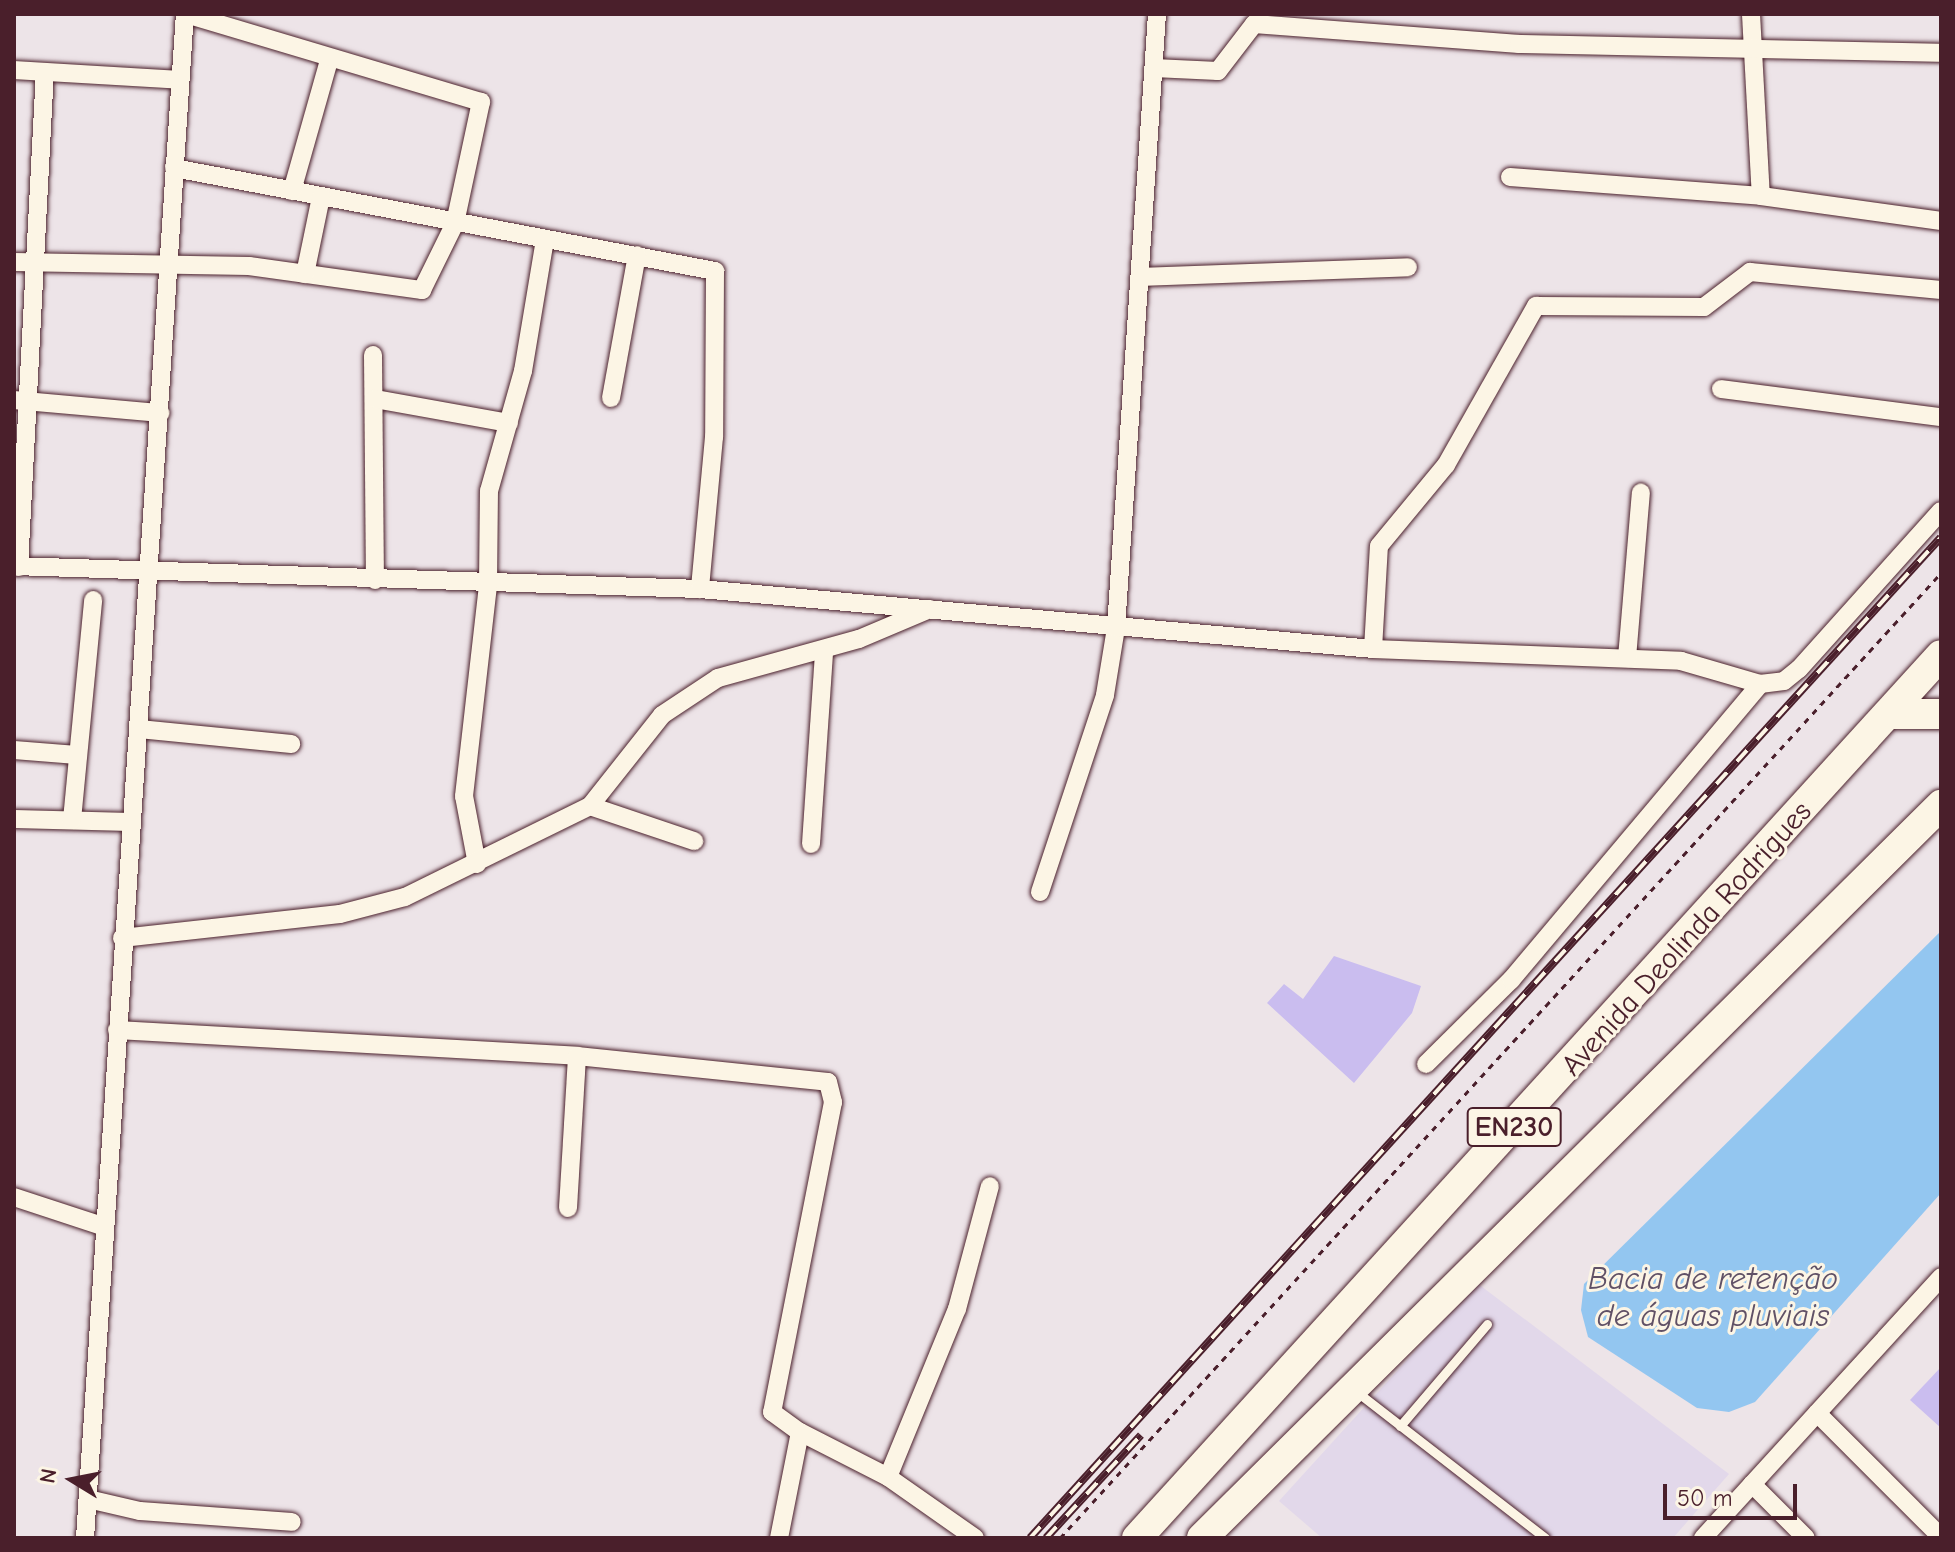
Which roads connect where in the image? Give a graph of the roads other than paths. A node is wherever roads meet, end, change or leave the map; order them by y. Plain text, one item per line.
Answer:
1 (185, 14) edge
2 (1157, 14) edge
3 (1751, 14) edge
4 (1753, 47) junction
5 (1941, 53) edge
6 (329, 60) junction
7 (1154, 68) junction
8 (14, 70) edge
9 (45, 73) junction
10 (180, 80) junction
11 (174, 168) junction
12 (1510, 177) dead end
13 (292, 191) junction
14 (1761, 196) junction
15 (321, 197) junction
16 (1941, 221) edge
17 (455, 223) junction
18 (545, 239) junction
19 (637, 255) junction
20 (14, 262) edge
21 (170, 262) junction
22 (37, 263) junction
23 (1408, 267) dead end
24 (305, 274) junction
25 (1141, 277) junction
26 (1941, 290) edge
27 (373, 355) dead end
28 (1721, 389) dead end
29 (611, 398) dead end
30 (375, 399) junction
31 (22, 401) edge
32 (160, 413) junction
33 (1941, 417) edge
34 (509, 423) junction
35 (1641, 493) dead end
36 (1941, 511) edge
37 (16, 566) edge
38 (149, 572) junction
39 (375, 580) junction
40 (488, 584) junction
41 (700, 589) junction
42 (93, 600) dead end
43 (932, 608) junction
44 (1116, 628) junction
45 (1373, 649) junction
46 (824, 651) junction
47 (1941, 655) edge
48 (1627, 658) junction
49 (1760, 684) junction
50 (1889, 714) junction
51 (1941, 714) edge
52 (139, 729) junction
53 (291, 744) dead end
54 (14, 750) edge
55 (77, 755) junction
56 (1941, 805) edge
57 (590, 806) junction
58 (14, 819) edge
59 (72, 820) junction
60 (131, 822) junction
61 (694, 841) dead end
62 (811, 844) dead end
63 (477, 864) junction
64 (1040, 892) dead end
65 (122, 938) junction
66 (117, 1030) junction
67 (577, 1056) junction
68 (1426, 1064) dead end
69 (990, 1186) dead end
70 (14, 1197) edge
71 (568, 1208) dead end
72 (102, 1226) junction
73 (1941, 1277) edge
74 (1487, 1324) dead end
75 (1354, 1390) junction
76 (1817, 1413) junction
77 (1400, 1426) junction
78 (800, 1432) junction
79 (888, 1477) junction
80 (1752, 1484) junction
81 (88, 1499) junction
82 (292, 1522) dead end
83 (1941, 1537) edge
84 (85, 1538) edge
85 (779, 1538) edge
86 (975, 1538) edge
87 (1137, 1538) edge
88 (1202, 1538) edge
89 (1545, 1538) edge
90 (1703, 1538) edge
91 (1806, 1538) edge

1 - 6 street
1 - 10 street
2 - 7 street
3 - 4 street
4 - 5 street
4 - 7 street
4 - 14 street
6 - 13 street
6 - 17 street
7 - 25 street
8 - 9 street
9 - 10 street
9 - 22 street
10 - 11 street
11 - 13 street
11 - 21 street
12 - 14 street
13 - 15 street
14 - 16 street
15 - 17 street
15 - 24 street
17 - 18 street
17 - 24 street
18 - 19 street
18 - 34 street
19 - 29 street
19 - 41 street
20 - 22 street
21 - 22 street
21 - 24 street
21 - 32 street
22 - 31 street
23 - 25 street
25 - 44 street
26 - 45 street
27 - 30 street
28 - 33 street
30 - 34 street
30 - 39 street
31 - 32 street
31 - 37 street
32 - 38 street
34 - 40 street
35 - 48 street
36 - 49 street
37 - 38 street
38 - 39 street
38 - 52 street
39 - 40 street
40 - 41 street
40 - 63 street
41 - 43 street
42 - 55 street
43 - 44 street
43 - 46 street
44 - 45 street
44 - 64 street
45 - 48 street
46 - 57 street
46 - 62 street
47 - 50 highway, Avenida Deolinda Rodrigues / EN230
48 - 49 street
49 - 68 street
50 - 51 highway
50 - 87 highway, Avenida Deolinda Rodrigues / EN230
52 - 53 street
52 - 60 street
54 - 55 street
55 - 59 street
56 - 75 highway, EN230
57 - 61 street
57 - 63 street
58 - 59 street
59 - 60 street
60 - 65 street
63 - 65 street
65 - 66 street
66 - 67 street
66 - 72 street
67 - 71 street
67 - 78 street
69 - 79 street
70 - 72 street
72 - 81 street
73 - 76 street
74 - 77 lane
75 - 77 lane
75 - 88 highway, EN230
76 - 80 street
76 - 83 street
77 - 89 lane
78 - 79 street
78 - 85 street
79 - 86 street
80 - 90 street
80 - 91 street
81 - 82 street
81 - 84 street

